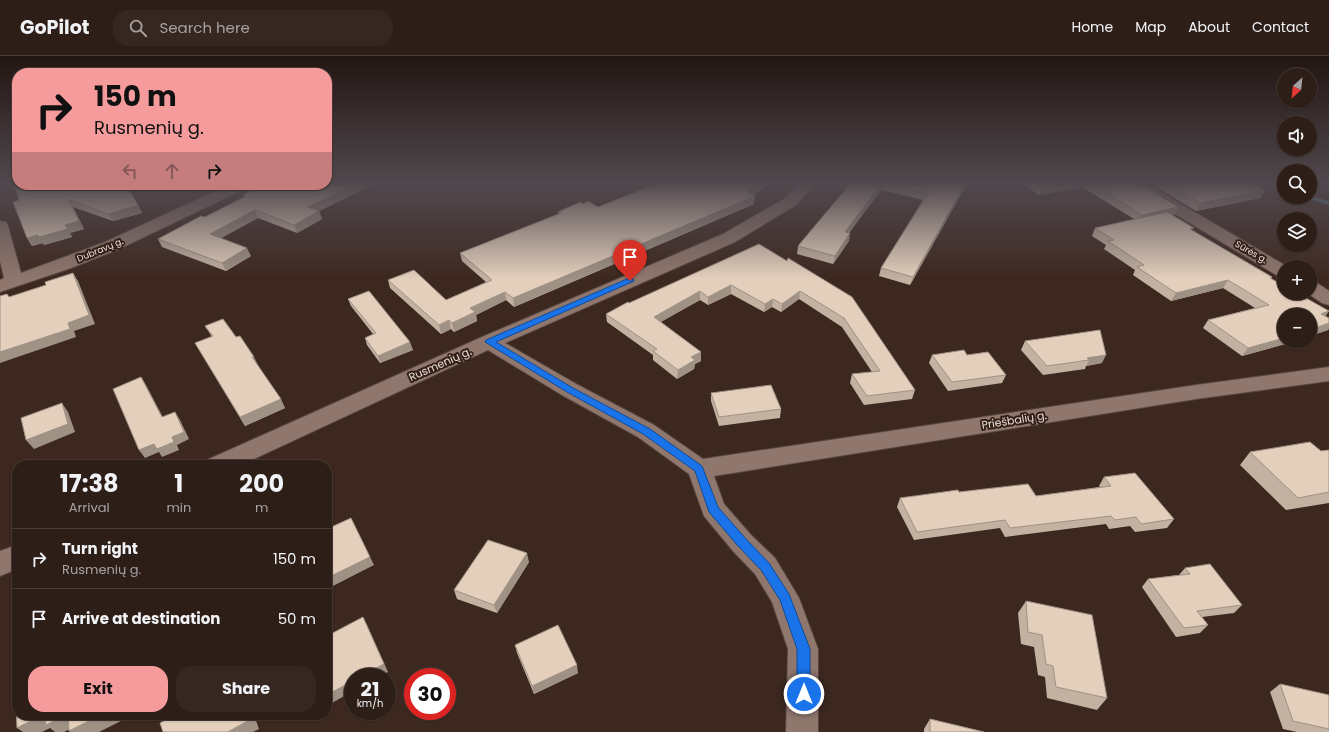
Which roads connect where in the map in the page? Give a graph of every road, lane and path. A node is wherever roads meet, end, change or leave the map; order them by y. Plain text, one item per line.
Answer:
1 (176, 216) edge
2 (767, 216) edge
3 (1189, 216) edge
4 (0, 226) edge
5 (1277, 268) edge
6 (7, 284) edge
7 (1317, 291) edge
8 (1329, 299) edge
9 (489, 342) junction
10 (1329, 374) edge
11 (229, 460) edge
12 (699, 469) junction
13 (12, 558) edge
14 (0, 564) edge
15 (802, 732) edge

1 - 6 street, Dubravų g.
2 - 9 street, Rusmenių g.
3 - 5 street, Sūrės g.
4 - 6 street
7 - 8 street
9 - 11 street, Rusmenių g.
9 - 12 street
10 - 12 street, Priešbalių g.
12 - 15 street
13 - 14 street

